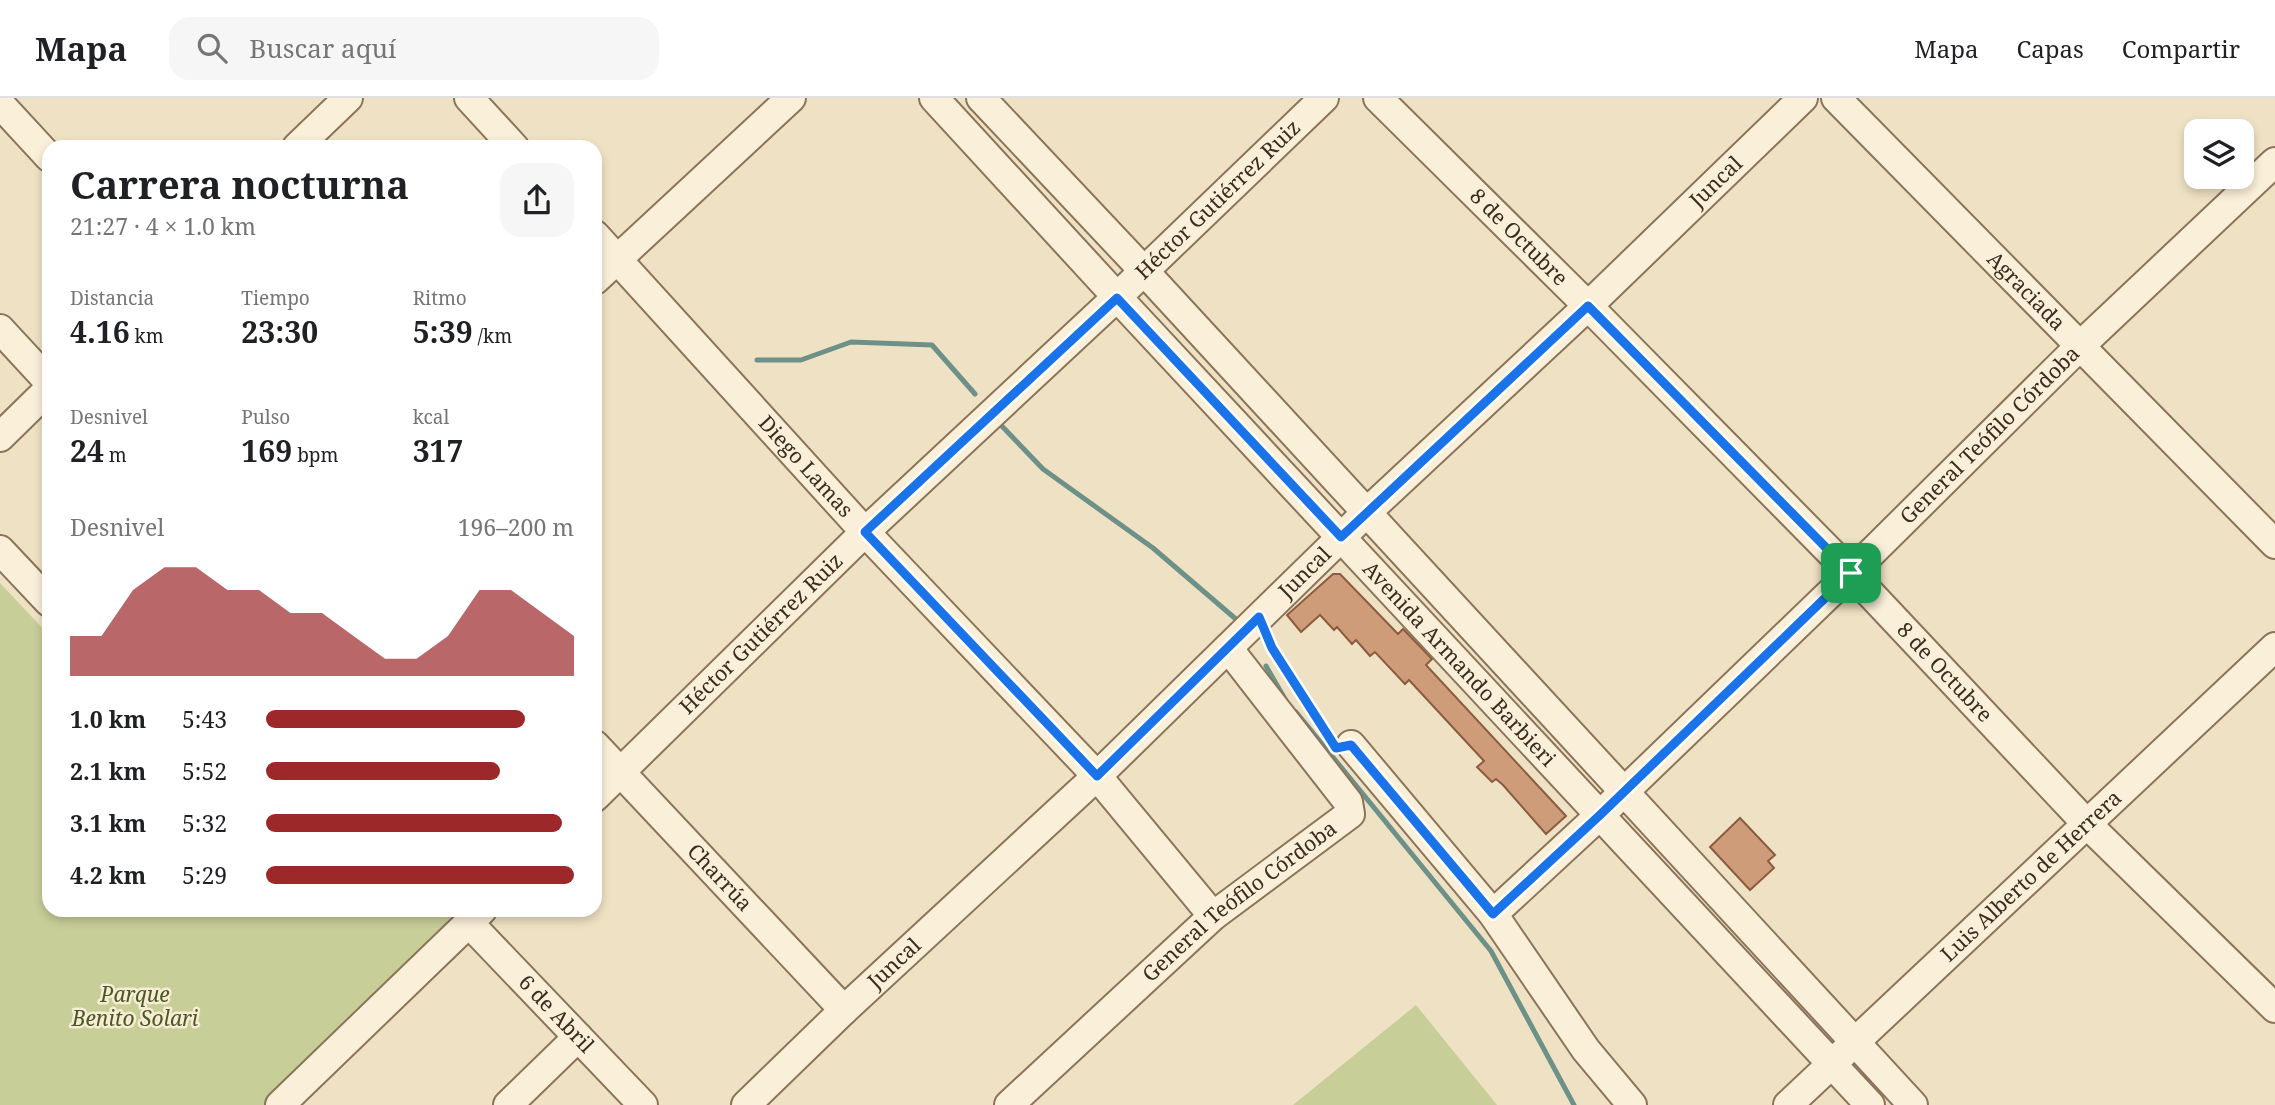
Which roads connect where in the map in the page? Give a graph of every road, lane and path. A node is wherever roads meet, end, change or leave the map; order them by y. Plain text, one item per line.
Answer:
1 (348, 98) edge
2 (470, 98) edge
3 (791, 98) edge
4 (934, 98) edge
5 (981, 98) edge
6 (1324, 98) edge
7 (1378, 98) edge
8 (1802, 98) edge
9 (1836, 98) edge
10 (0, 104) edge
11 (304, 140) edge
12 (508, 140) edge
13 (42, 149) edge
14 (2275, 162) edge
15 (602, 243) edge
16 (617, 259) junction
17 (1144, 271) junction
18 (602, 273) edge
19 (1117, 298) junction
20 (1588, 306) junction
21 (0, 329) edge
22 (2081, 345) junction
23 (42, 374) edge
24 (42, 396) edge
25 (0, 437) edge
26 (1366, 513) junction
27 (865, 532) junction
28 (1341, 537) junction
29 (2275, 544) edge
30 (0, 550) edge
31 (1851, 573) junction
32 (42, 595) edge
33 (1259, 617) junction
34 (2275, 647) edge
35 (1228, 648) junction
36 (1351, 745) joint
37 (602, 753) edge
38 (620, 772) junction
39 (1097, 776) junction
40 (602, 790) edge
41 (1623, 792) junction
42 (1600, 815) junction
43 (2087, 824) junction
44 (1493, 914) junction
45 (1213, 916) junction
46 (476, 917) edge
47 (2275, 1008) edge
48 (844, 1010) junction
49 (578, 1037) junction
50 (1854, 1043) junction
51 (1832, 1064) junction
52 (1039, 1092) edge
53 (280, 1105) edge
54 (508, 1105) edge
55 (643, 1105) edge
56 (746, 1105) edge
57 (1009, 1105) edge
58 (1632, 1105) edge
59 (1788, 1105) edge
60 (1870, 1105) edge
61 (1913, 1105) edge

1 - 11 street
2 - 12 street
3 - 16 street
4 - 19 street, Avenida Armando Barbieri
5 - 17 street, Avenida Armando Barbieri
6 - 17 street, Héctor Gutiérrez Ruiz
7 - 20 street, 8 de Octubre
8 - 20 street, Juncal
9 - 22 street, Agraciada
10 - 13 street
14 - 22 street, General Teófilo Córdoba
15 - 16 street, Diego Lamas
16 - 18 street
16 - 27 street, Diego Lamas
17 - 19 street, Héctor Gutiérrez Ruiz
17 - 26 street, Avenida Armando Barbieri
19 - 27 street, Héctor Gutiérrez Ruiz
19 - 28 street, Avenida Armando Barbieri
20 - 26 street, Juncal
20 - 31 street, 8 de Octubre
21 - 23 street
22 - 29 street, Agraciada
22 - 31 street, General Teófilo Córdoba
24 - 25 street
26 - 28 street, Juncal
26 - 41 street, Avenida Armando Barbieri
27 - 38 street, Héctor Gutiérrez Ruiz
27 - 39 street, Diego Lamas
28 - 33 street, Juncal
28 - 42 street, Avenida Armando Barbieri
30 - 32 street
31 - 41 street, General Teófilo Córdoba
31 - 43 street, 8 de Octubre
33 - 35 street, Juncal
33 - 36 path
34 - 43 street, Luis Alberto de Herrera
35 - 39 street, Juncal
35 - 45 street, General Teófilo Córdoba
36 - 44 street
37 - 38 street, Charrúa
38 - 40 street, Héctor Gutiérrez Ruiz
38 - 48 street, Charrúa
39 - 45 street, Diego Lamas
39 - 48 street, Juncal
41 - 42 street, General Teófilo Córdoba
41 - 50 street, Avenida Armando Barbieri
42 - 44 street, General Teófilo Córdoba
42 - 51 street, Avenida Armando Barbieri
43 - 47 street, 8 de Octubre
43 - 50 street, Luis Alberto de Herrera
44 - 58 street
45 - 52 street, General Teófilo Córdoba
46 - 49 street, 6 de Abril
46 - 53 street
48 - 56 street, Juncal
49 - 54 street
49 - 55 street, 6 de Abril
50 - 51 street, Luis Alberto de Herrera
50 - 61 street, Avenida Armando Barbieri
51 - 59 street, Luis Alberto de Herrera
51 - 60 street, Avenida Armando Barbieri
52 - 57 street, General Teófilo Córdoba

